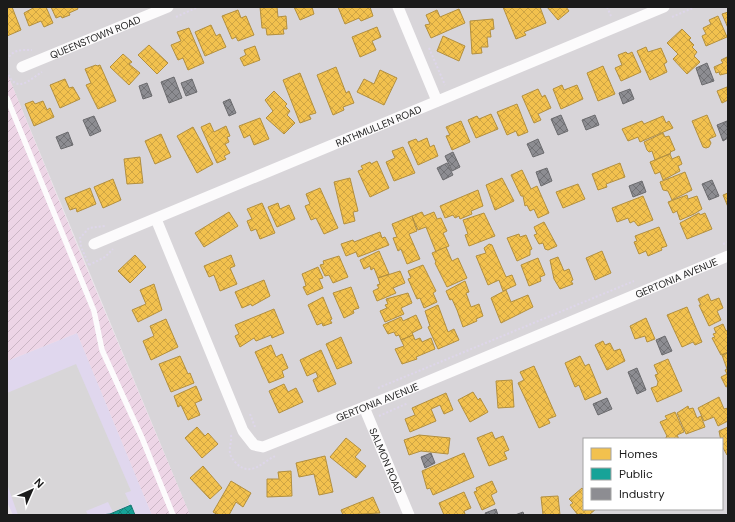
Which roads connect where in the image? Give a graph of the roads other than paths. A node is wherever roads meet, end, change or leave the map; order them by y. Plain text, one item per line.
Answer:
1 (168, 7) edge
2 (398, 7) edge
3 (660, 8) edge
4 (22, 67) dead end
5 (7, 98) edge
6 (437, 101) junction
7 (156, 219) junction
8 (94, 244) dead end
9 (728, 256) edge
10 (364, 407) junction
11 (173, 515) edge
12 (409, 515) edge

1 - 4 street, QUEENSTOWN ROAD
2 - 6 street
3 - 6 street, RATHMULLEN ROAD
5 - 11 lane
6 - 7 street, RATHMULLEN ROAD
7 - 8 street, RATHMULLEN ROAD
7 - 10 street, GERTONIA AVENUE
9 - 10 street, GERTONIA AVENUE
10 - 12 street, SALMON ROAD

